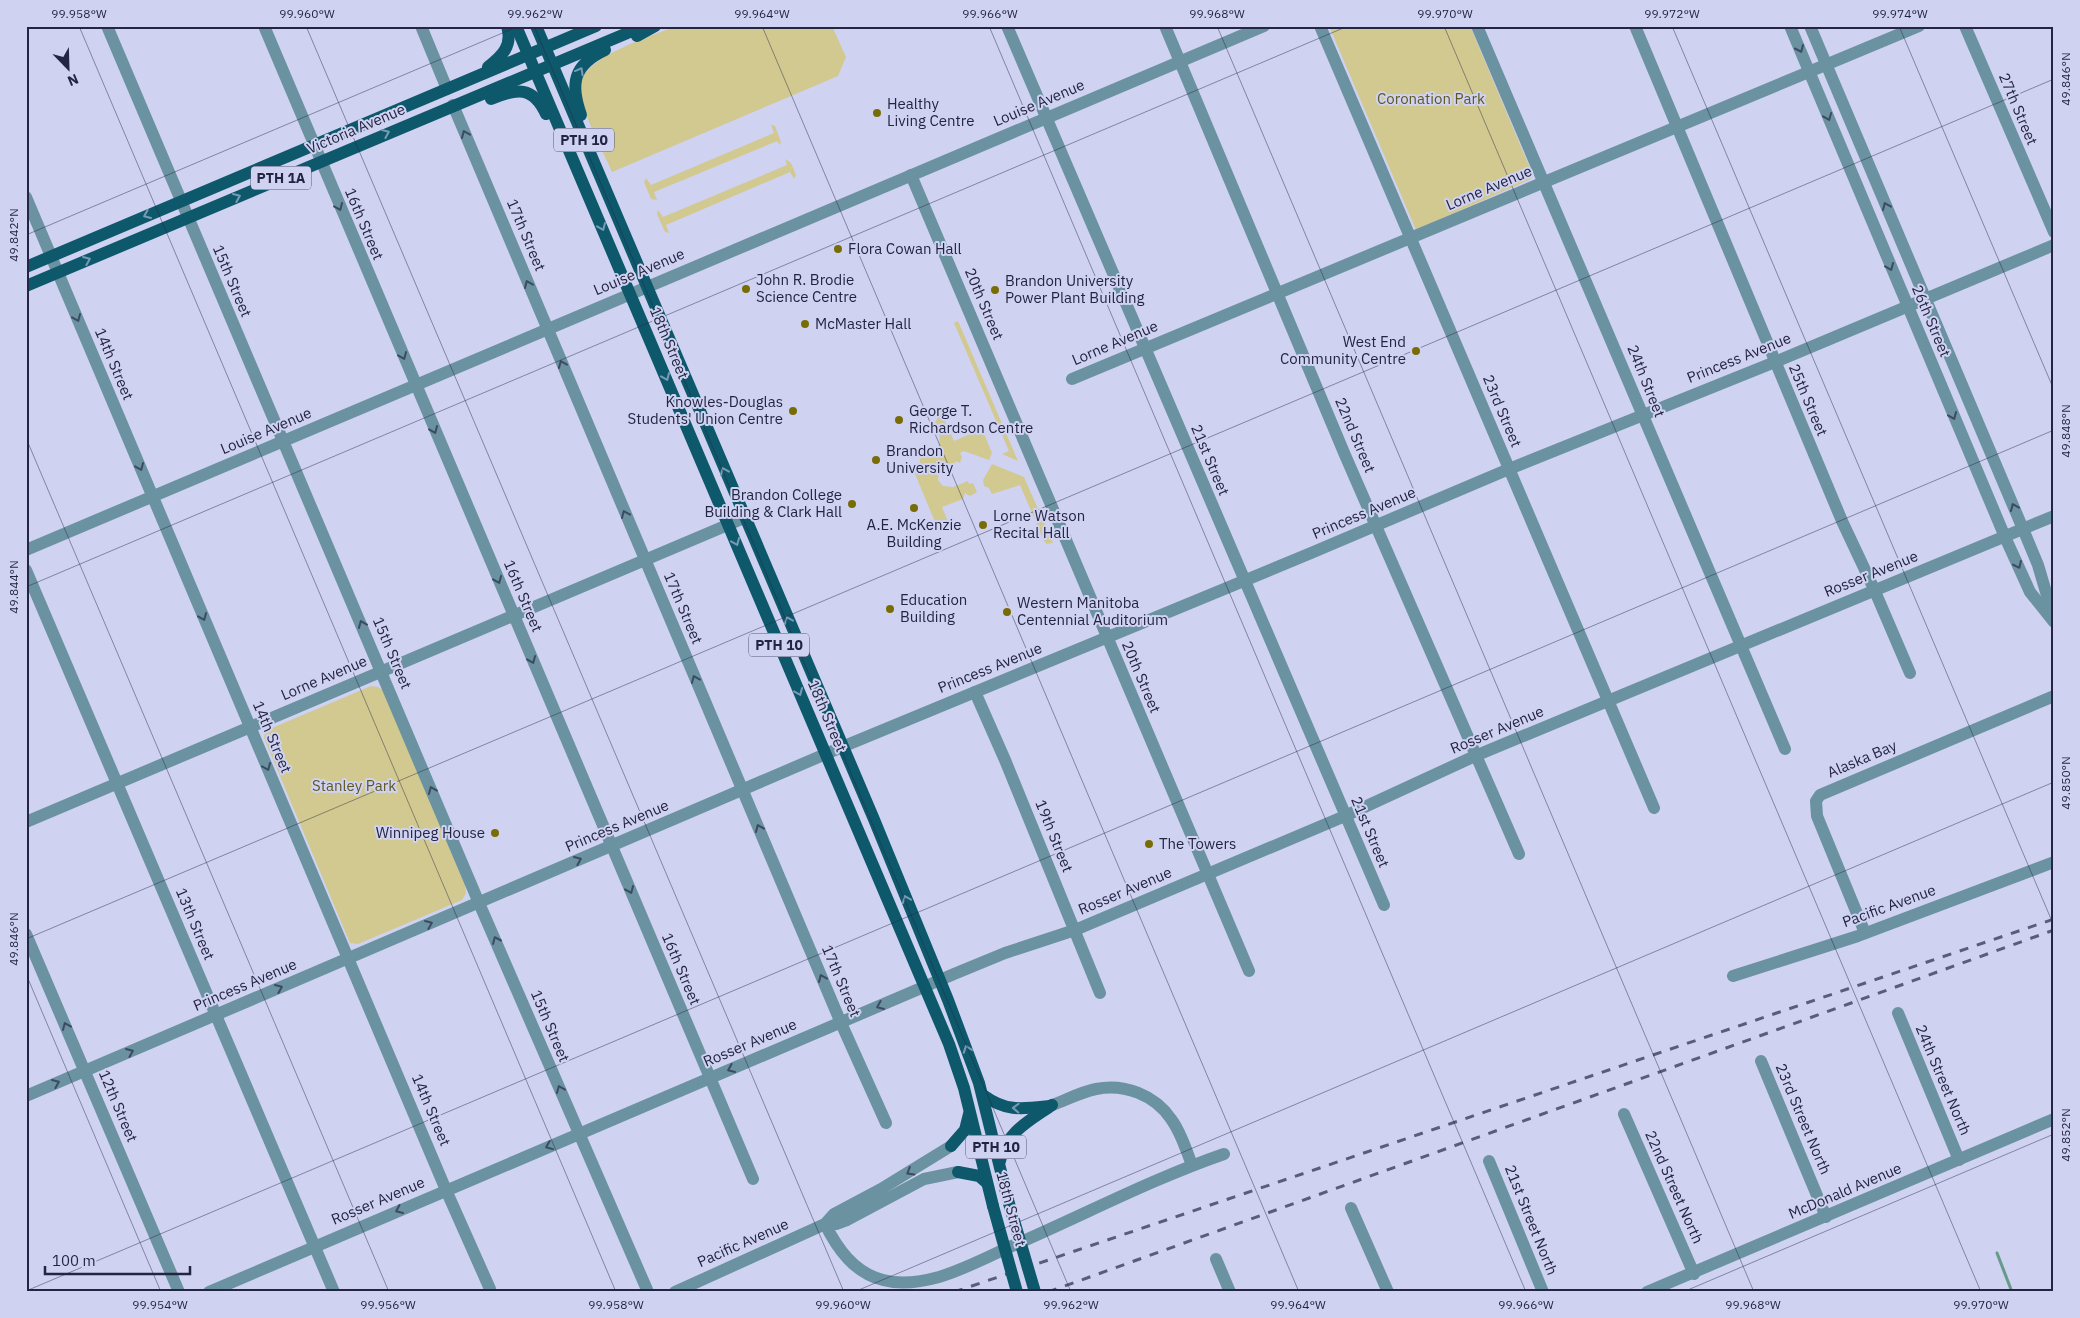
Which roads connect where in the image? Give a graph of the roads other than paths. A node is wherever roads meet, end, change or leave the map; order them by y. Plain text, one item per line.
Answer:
1 (107, 26) edge
2 (264, 26) edge
3 (421, 26) edge
4 (507, 26) edge
5 (516, 26) edge
6 (536, 26) edge
7 (596, 26) edge
8 (644, 26) edge
9 (655, 26) edge
10 (1007, 26) edge
11 (1165, 26) edge
12 (1264, 26) edge
13 (1320, 26) edge
14 (1477, 26) edge
15 (1635, 26) edge
16 (1790, 26) edge
17 (1810, 26) edge
18 (1919, 26) edge
19 (1965, 26) edge
20 (545, 48) junction
21 (528, 55) junction
22 (1180, 62) junction
23 (1826, 64) junction
24 (552, 65) junction
25 (1810, 71) junction
26 (536, 72) junction
27 (467, 80) junction
28 (447, 89) junction
29 (455, 108) junction
30 (1047, 118) junction
31 (1679, 127) junction
32 (313, 145) junction
33 (320, 162) junction
34 (911, 175) junction
35 (583, 182) junction
36 (1544, 183) junction
37 (26, 197) edge
38 (180, 201) junction
39 (616, 216) junction
40 (188, 217) junction
41 (2054, 232) edge
42 (1411, 238) junction
43 (2054, 245) edge
44 (52, 256) junction
45 (26, 267) edge
46 (58, 273) junction
47 (26, 286) edge
48 (646, 286) junction
49 (630, 293) junction
50 (1277, 293) junction
51 (1926, 300) junction
52 (1907, 307) junction
53 (547, 329) junction
54 (1144, 349) junction
55 (1775, 362) junction
56 (1072, 380) dead end
57 (415, 385) junction
58 (1642, 414) junction
59 (282, 442) junction
60 (1508, 469) junction
61 (152, 497) junction
62 (2054, 516) edge
63 (744, 518) junction
64 (728, 524) junction
65 (1376, 525) junction
66 (2024, 529) junction
67 (2005, 537) junction
68 (26, 550) edge
69 (644, 559) junction
70 (26, 570) edge
71 (1244, 581) junction
72 (1874, 589) junction
73 (513, 615) junction
74 (2054, 621) edge
75 (1107, 638) junction
76 (1741, 646) junction
77 (382, 671) junction
78 (1910, 673) dead end
79 (975, 692) junction
80 (2054, 696) edge
81 (1608, 700) junction
82 (250, 727) junction
83 (842, 747) junction
84 (1785, 749) dead end
85 (826, 754) junction
86 (1475, 756) junction
87 (117, 783) junction
88 (742, 790) junction
89 (1654, 808) dead end
90 (1345, 816) junction
91 (26, 822) edge
92 (612, 846) junction
93 (1519, 854) dead end
94 (2054, 862) edge
95 (1208, 873) junction
96 (479, 903) junction
97 (1384, 906) dead end
98 (1075, 930) junction
99 (1865, 933) junction
100 (26, 934) edge
101 (348, 959) junction
102 (1249, 971) dead end
103 (1733, 976) dead end
104 (940, 980) junction
105 (925, 986) junction
106 (1100, 993) dead end
107 (1898, 1013) dead end
108 (217, 1015) junction
109 (841, 1023) junction
110 (1761, 1061) dead end
111 (85, 1071) junction
112 (710, 1078) junction
113 (982, 1095) junction
114 (26, 1096) edge
115 (1052, 1105) junction
116 (970, 1109) junction
117 (1624, 1114) dead end
118 (2054, 1119) edge
119 (886, 1123) dead end
120 (579, 1134) junction
121 (951, 1146) joint
122 (1224, 1154) dead end
123 (1489, 1160) dead end
124 (1959, 1160) junction
125 (1000, 1164) junction
126 (1192, 1165) junction
127 (958, 1172) joint
128 (753, 1179) dead end
129 (987, 1183) junction
130 (446, 1190) junction
131 (1351, 1208) dead end
132 (1826, 1217) junction
133 (825, 1224) junction
134 (314, 1246) junction
135 (1216, 1258) dead end
136 (1694, 1274) junction
137 (490, 1289) dead end
138 (179, 1292) edge
139 (208, 1292) edge
140 (334, 1292) edge
141 (648, 1292) edge
142 (675, 1292) edge
143 (1017, 1292) edge
144 (1035, 1292) edge
145 (1230, 1292) edge
146 (1388, 1292) edge
147 (1543, 1292) edge
148 (1648, 1292) edge

1 - 38 street, 15th Street
2 - 32 street, 16th Street
3 - 28 street
4 - 27 main road
5 - 21 main road, 18th Street / PTH 10
6 - 20 main road, 18th Street / PTH 10
7 - 20 main road, Victoria Avenue / PTH 1A
8 - 24 main road
39 -> 9 main road
10 - 30 street, 21st Street
11 - 22 street, 22nd Street
12 - 22 street, Louise Avenue
13 - 42 street, 23rd Street
14 - 36 street, 24th Street
15 - 31 street, 25th Street
16 -> 25 street, 26th Street
17 - 23 street, 26th Street
18 - 23 street, Lorne Avenue
19 - 41 street, 27th Street
20 - 21 main road, Victoria Avenue / PTH 1A
20 - 24 main road, 18th Street / PTH 10
21 - 26 main road, 18th Street / PTH 10
21 - 27 main road, Victoria Avenue / PTH 1A
22 - 30 street, Louise Avenue
22 - 50 street, 22nd Street
23 - 25 street, Lorne Avenue
51 -> 23 street, 26th Street
24 - 26 main road
24 - 39 main road, 18th Street / PTH 10
25 - 31 street, Lorne Avenue
25 -> 52 street, 26th Street
26 - 29 main road
26 - 35 main road, 18th Street / PTH 10
27 - 28 main road, Victoria Avenue / PTH 1A
28 - 32 main road, Victoria Avenue / PTH 1A
33 -> 29 main road, Victoria Avenue / PTH 1A
29 - 35 main road
53 -> 29 street, 17th Street
30 - 34 street, Louise Avenue
30 - 54 street, 21st Street
31 - 36 street, Lorne Avenue
31 - 55 street, 25th Street
32 - 33 street, 16th Street
32 - 38 main road, Victoria Avenue / PTH 1A
40 -> 33 main road, Victoria Avenue / PTH 1A
33 -> 57 street, 16th Street
34 - 48 street, Louise Avenue
34 - 75 street, 20th Street
35 -> 49 main road, 18th Street / PTH 10
36 - 42 street, Lorne Avenue
36 - 58 street, 24th Street
37 - 44 street, 14th Street
38 - 40 street, 15th Street
38 -> 44 main road, Victoria Avenue / PTH 1A
39 - 48 main road, 18th Street / PTH 10
46 -> 40 main road, Victoria Avenue / PTH 1A
40 - 59 street, 15th Street
42 - 50 street, Lorne Avenue
42 - 60 street, 23rd Street
43 - 51 street, Princess Avenue
44 - 45 main road, Victoria Avenue / PTH 1A
44 - 46 street, 14th Street
46 - 47 main road, Victoria Avenue / PTH 1A
46 -> 61 street, 14th Street
48 - 49 street, Louise Avenue
63 -> 48 main road, 18th Street / PTH 10
49 - 53 street, Louise Avenue
49 -> 64 main road, 18th Street / PTH 10
50 - 54 street, Lorne Avenue
50 - 65 street, 22nd Street
51 - 52 street, Princess Avenue
66 -> 51 street, 26th Street
52 - 55 street, Princess Avenue
52 -> 67 street, 26th Street
53 - 57 street, Louise Avenue
69 -> 53 street, 17th Street
54 - 56 street, Lorne Avenue
54 - 71 street, 21st Street
55 - 58 street, Princess Avenue
55 - 72 street, 25th Street
57 - 59 street, Louise Avenue
57 -> 73 street, 16th Street
58 - 60 street, Princess Avenue
58 - 76 street, 24th Street
59 - 61 street, Louise Avenue
77 -> 59 street, 15th Street
60 - 65 street, Princess Avenue
60 - 81 street, 23rd Street
61 - 68 street, Louise Avenue
61 -> 82 street, 14th Street
62 - 66 street, Rosser Avenue
63 - 64 street, Lorne Avenue
83 -> 63 main road, 18th Street / PTH 10
64 - 69 street, Lorne Avenue
64 -> 85 main road, 18th Street / PTH 10
65 - 71 street, Princess Avenue
65 - 86 street, 22nd Street
66 - 67 street, Rosser Avenue
66 - 74 street, 26th Street
67 - 72 street, Rosser Avenue
67 -> 74 street, 26th Street
69 - 73 street, Lorne Avenue
88 -> 69 street, 17th Street
70 - 87 street, 13th Street
71 - 75 street, Princess Avenue
71 - 90 street, 21st Street
72 - 76 street, Rosser Avenue
72 - 78 street, 25th Street
73 - 77 street, Lorne Avenue
73 -> 92 street, 16th Street
75 - 79 street, Princess Avenue
75 - 95 street, 20th Street
76 - 81 street, Rosser Avenue
76 - 84 street, 24th Street
77 - 82 street, Lorne Avenue
96 -> 77 street, 15th Street
79 - 83 street, Princess Avenue
79 - 98 street, 19th Street
80 - 99 street, Alaska Bay
81 - 86 street, Rosser Avenue
81 - 89 street, 23rd Street
82 - 87 street, Lorne Avenue
82 -> 101 street, 14th Street
83 - 85 street, Princess Avenue
104 -> 83 main road, 18th Street / PTH 10
85 - 88 street, Princess Avenue
85 - 105 main road, 18th Street / PTH 10
86 - 90 street, Rosser Avenue
86 - 93 street, 22nd Street
87 - 91 street, Lorne Avenue
87 - 108 street, 13th Street
88 - 92 street, Princess Avenue
109 -> 88 street, 17th Street
90 - 95 street, Rosser Avenue
90 - 97 street, 21st Street
96 -> 92 street, Princess Avenue
92 -> 112 street, 16th Street
94 - 99 street, Pacific Avenue
95 - 98 street, Rosser Avenue
95 - 102 street, 20th Street
101 -> 96 street, Princess Avenue
120 -> 96 street, 15th Street
98 - 104 street, Rosser Avenue
98 - 106 street, 19th Street
99 - 103 street, Pacific Avenue
111 -> 100 street, 12th Street
108 -> 101 street, Princess Avenue
101 - 130 street, 14th Street
104 - 105 street, Rosser Avenue
113 -> 104 main road, 18th Street / PTH 10
105 -> 109 street, Rosser Avenue
105 - 116 main road, 18th Street / PTH 10
107 - 124 street, 24th Street North
111 -> 108 street, Princess Avenue
108 - 134 street, 13th Street
109 -> 112 street, Rosser Avenue
109 - 119 street, 17th Street
110 - 132 street, 23rd Street North
114 -> 111 street, Princess Avenue
111 - 138 street, 12th Street
112 - 120 street, Rosser Avenue
112 - 128 street, 16th Street
115 -> 113 main road
113 - 125 main road, 18th Street / PTH 10
115 - 125 main road
115 - 126 street
116 - 121 main road
116 - 129 main road, 18th Street / PTH 10
117 - 136 street, 22nd Street North
118 - 124 street, McDonald Avenue
120 -> 130 street, Rosser Avenue
120 - 141 street, 15th Street
121 -> 133 street, Pacific Avenue
122 - 126 street
123 - 147 street, 21st Street North
124 - 132 street, McDonald Avenue
125 - 144 main road, 18th Street / PTH 10, bridge
126 - 133 street
127 - 129 main road
127 - 133 street, Pacific Avenue
129 - 143 main road, 18th Street / PTH 10, bridge
130 -> 134 street, Rosser Avenue
130 - 137 street, 14th Street
131 - 146 street
132 - 136 street, McDonald Avenue
133 - 142 street, Pacific Avenue
134 - 139 street, Rosser Avenue
134 - 140 street, 13th Street
135 - 145 street
136 - 148 street, McDonald Avenue

